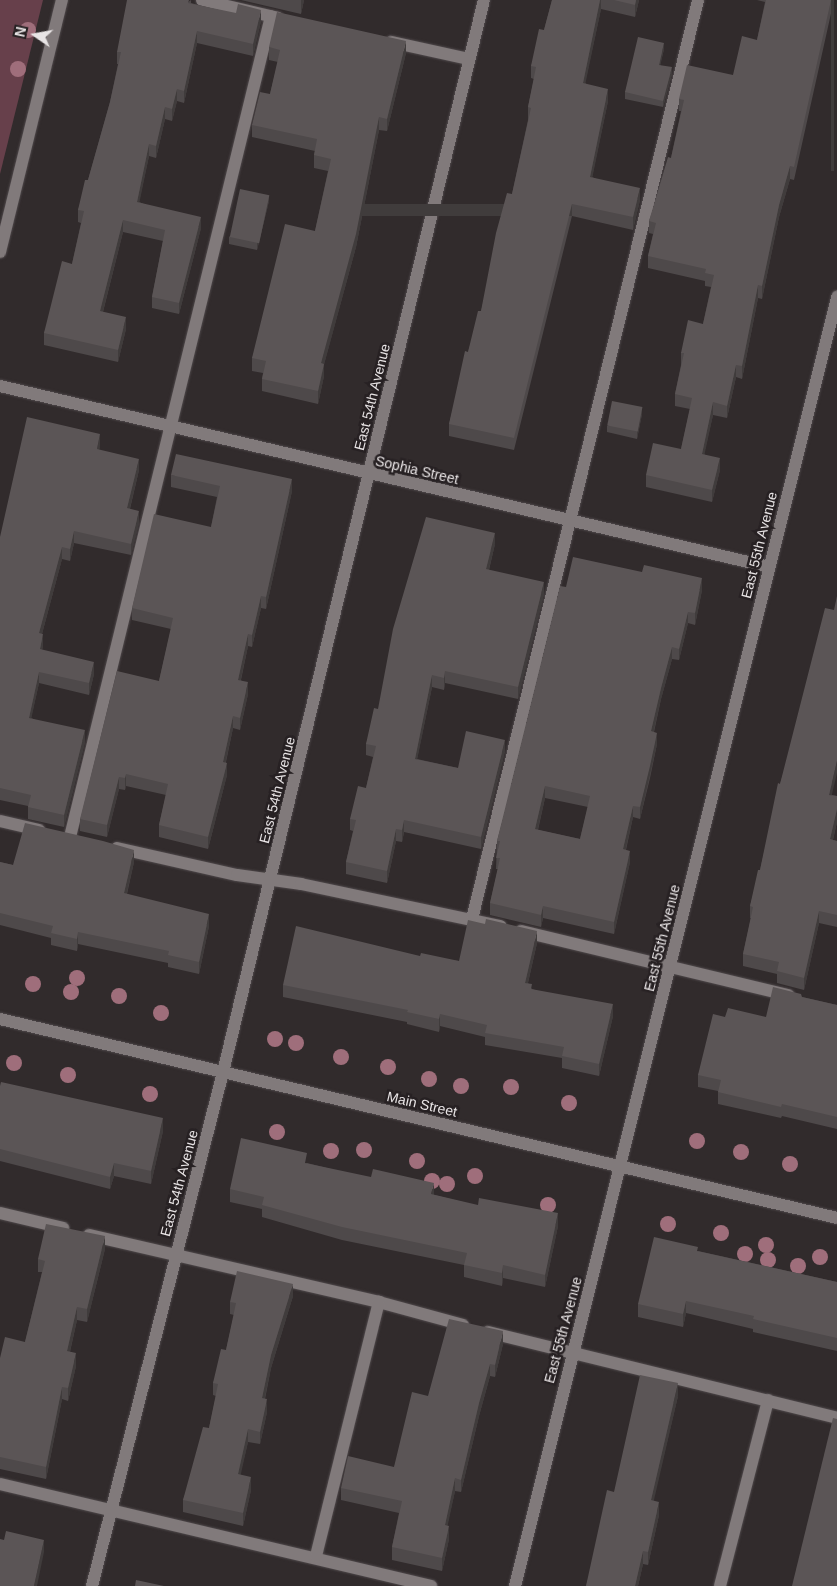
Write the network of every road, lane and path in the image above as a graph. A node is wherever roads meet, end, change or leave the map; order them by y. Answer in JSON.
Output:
{"nodes":[{"id":1,"x":62,"y":0,"type":"edge"},
{"id":2,"x":202,"y":0,"type":"edge"},
{"id":3,"x":484,"y":0,"type":"edge"},
{"id":4,"x":698,"y":0,"type":"edge"},
{"id":5,"x":271,"y":16,"type":"junction"},
{"id":6,"x":290,"y":20,"type":"edge"},
{"id":7,"x":373,"y":38,"type":"edge"},
{"id":8,"x":469,"y":59,"type":"junction"},
{"id":9,"x":0,"y":252,"type":"edge"},
{"id":10,"x":837,"y":297,"type":"edge"},
{"id":11,"x":0,"y":386,"type":"edge"},
{"id":12,"x":170,"y":427,"type":"junction"},
{"id":13,"x":369,"y":474,"type":"junction"},
{"id":14,"x":570,"y":522,"type":"junction"},
{"id":15,"x":769,"y":567,"type":"junction"},
{"id":16,"x":0,"y":820,"type":"edge"},
{"id":17,"x":107,"y":846,"type":"edge"},
{"id":18,"x":270,"y":880,"type":"junction"},
{"id":19,"x":472,"y":919,"type":"junction"},
{"id":20,"x":671,"y":968,"type":"junction"},
{"id":21,"x":798,"y":997,"type":"edge"},
{"id":22,"x":0,"y":1019,"type":"edge"},
{"id":23,"x":224,"y":1072,"type":"junction"},
{"id":24,"x":621,"y":1167,"type":"junction"},
{"id":25,"x":0,"y":1213,"type":"edge"},
{"id":26,"x":837,"y":1218,"type":"edge"},
{"id":27,"x":176,"y":1255,"type":"junction"},
{"id":28,"x":379,"y":1302,"type":"junction"},
{"id":29,"x":572,"y":1354,"type":"junction"},
{"id":30,"x":768,"y":1400,"type":"junction"},
{"id":31,"x":837,"y":1418,"type":"edge"},
{"id":32,"x":0,"y":1484,"type":"edge"},
{"id":33,"x":112,"y":1511,"type":"junction"},
{"id":34,"x":316,"y":1556,"type":"junction"},
{"id":35,"x":92,"y":1586,"type":"edge"},
{"id":36,"x":431,"y":1586,"type":"edge"},
{"id":37,"x":515,"y":1586,"type":"edge"},
{"id":38,"x":720,"y":1586,"type":"edge"}],
"edges":[{"from":1,"to":9,"type":"street"},
{"from":2,"to":5,"type":"street"},
{"from":3,"to":8,"type":"street","name":"East 54th Avenue"},
{"from":4,"to":14,"type":"street"},
{"from":5,"to":6,"type":"street"},
{"from":5,"to":12,"type":"street"},
{"from":7,"to":8,"type":"street"},
{"from":8,"to":13,"type":"street","name":"East 54th Avenue"},
{"from":10,"to":15,"type":"street","name":"East 55th Avenue"},
{"from":11,"to":12,"type":"street","name":"Sophia Street"},
{"from":12,"to":13,"type":"street","name":"Sophia Street"},
{"from":12,"to":16,"type":"street"},
{"from":13,"to":14,"type":"street","name":"Sophia Street"},
{"from":13,"to":18,"type":"street","name":"East 54th Avenue"},
{"from":14,"to":15,"type":"street","name":"Sophia Street"},
{"from":14,"to":19,"type":"street"},
{"from":15,"to":20,"type":"street","name":"East 55th Avenue"},
{"from":17,"to":18,"type":"street"},
{"from":18,"to":19,"type":"street"},
{"from":18,"to":23,"type":"street","name":"East 54th Avenue"},
{"from":19,"to":20,"type":"street"},
{"from":20,"to":21,"type":"street"},
{"from":20,"to":24,"type":"street","name":"East 55th Avenue"},
{"from":22,"to":23,"type":"street","name":"Main Street"},
{"from":23,"to":24,"type":"street","name":"Main Street"},
{"from":23,"to":27,"type":"street","name":"East 54th Avenue"},
{"from":24,"to":26,"type":"street","name":"Main Street"},
{"from":24,"to":29,"type":"street","name":"East 55th Avenue"},
{"from":25,"to":27,"type":"street"},
{"from":27,"to":28,"type":"street"},
{"from":27,"to":33,"type":"street","name":"East 54th Avenue"},
{"from":28,"to":29,"type":"street"},
{"from":28,"to":34,"type":"street"},
{"from":29,"to":30,"type":"street"},
{"from":29,"to":37,"type":"street","name":"East 55th Avenue"},
{"from":30,"to":31,"type":"street"},
{"from":30,"to":38,"type":"street"},
{"from":32,"to":33,"type":"street"},
{"from":33,"to":34,"type":"street"},
{"from":33,"to":35,"type":"street","name":"East 54th Avenue"},
{"from":34,"to":36,"type":"street"}]}
